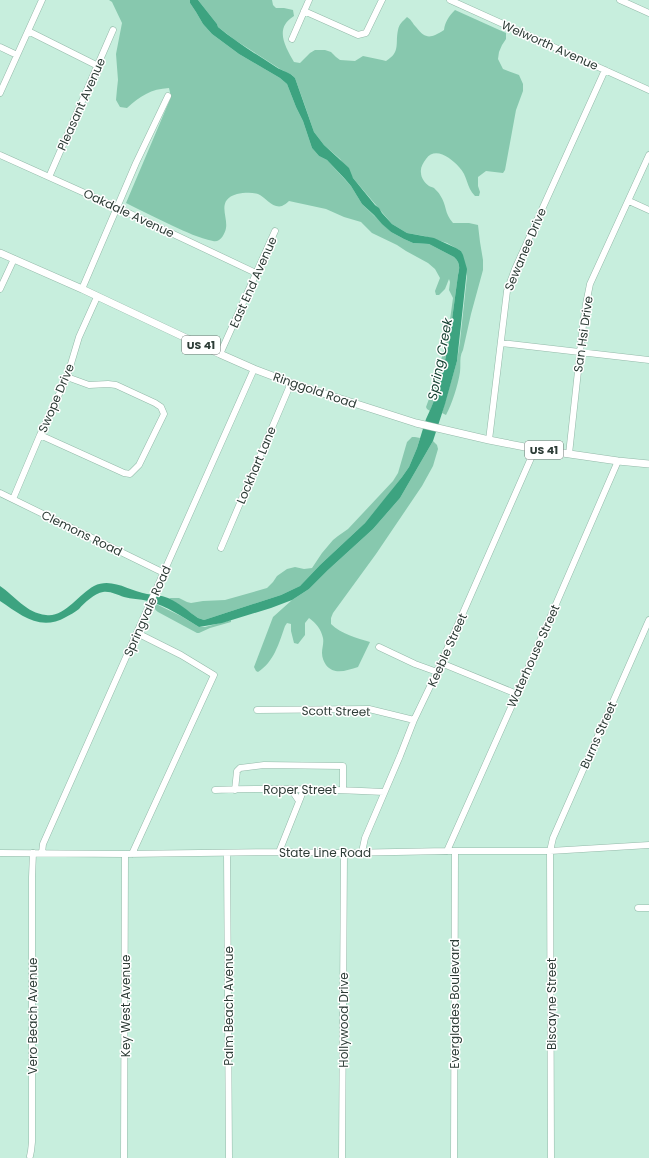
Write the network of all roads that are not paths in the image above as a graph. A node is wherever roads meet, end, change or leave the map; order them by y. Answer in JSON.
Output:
{"nodes":[{"id":1,"x":42,"y":0,"type":"edge"},
{"id":2,"x":309,"y":0,"type":"edge"},
{"id":3,"x":382,"y":0,"type":"edge"},
{"id":4,"x":450,"y":0,"type":"edge"},
{"id":5,"x":620,"y":0,"type":"edge"},
{"id":6,"x":304,"y":11,"type":"junction"},
{"id":7,"x":649,"y":13,"type":"edge"},
{"id":8,"x":113,"y":30,"type":"dead end"},
{"id":9,"x":28,"y":31,"type":"junction"},
{"id":10,"x":292,"y":39,"type":"dead end"},
{"id":11,"x":0,"y":47,"type":"edge"},
{"id":12,"x":17,"y":54,"type":"junction"},
{"id":13,"x":98,"y":66,"type":"junction"},
{"id":14,"x":605,"y":70,"type":"junction"},
{"id":15,"x":649,"y":90,"type":"edge"},
{"id":16,"x":0,"y":93,"type":"edge"},
{"id":17,"x":168,"y":96,"type":"dead end"},
{"id":18,"x":0,"y":155,"type":"edge"},
{"id":19,"x":649,"y":155,"type":"edge"},
{"id":20,"x":49,"y":177,"type":"junction"},
{"id":21,"x":629,"y":201,"type":"junction"},
{"id":22,"x":118,"y":208,"type":"junction"},
{"id":23,"x":649,"y":210,"type":"edge"},
{"id":24,"x":276,"y":231,"type":"dead end"},
{"id":25,"x":0,"y":252,"type":"edge"},
{"id":26,"x":14,"y":259,"type":"junction"},
{"id":27,"x":256,"y":273,"type":"junction"},
{"id":28,"x":0,"y":289,"type":"edge"},
{"id":29,"x":82,"y":289,"type":"junction"},
{"id":30,"x":97,"y":296,"type":"junction"},
{"id":31,"x":501,"y":343,"type":"junction"},
{"id":32,"x":580,"y":352,"type":"junction"},
{"id":33,"x":220,"y":354,"type":"junction"},
{"id":34,"x":649,"y":360,"type":"edge"},
{"id":35,"x":254,"y":369,"type":"junction"},
{"id":36,"x":67,"y":377,"type":"junction"},
{"id":37,"x":291,"y":383,"type":"junction"},
{"id":38,"x":40,"y":435,"type":"junction"},
{"id":39,"x":488,"y":440,"type":"junction"},
{"id":40,"x":535,"y":449,"type":"junction"},
{"id":41,"x":569,"y":454,"type":"junction"},
{"id":42,"x":618,"y":461,"type":"junction"},
{"id":43,"x":649,"y":464,"type":"edge"},
{"id":44,"x":0,"y":493,"type":"edge"},
{"id":45,"x":13,"y":499,"type":"junction"},
{"id":46,"x":221,"y":548,"type":"dead end"},
{"id":47,"x":164,"y":573,"type":"junction"},
{"id":48,"x":649,"y":620,"type":"edge"},
{"id":49,"x":137,"y":633,"type":"junction"},
{"id":50,"x":379,"y":647,"type":"dead end"},
{"id":51,"x":441,"y":663,"type":"junction"},
{"id":52,"x":437,"y":672,"type":"junction"},
{"id":53,"x":517,"y":694,"type":"junction"},
{"id":54,"x":257,"y":710,"type":"dead end"},
{"id":55,"x":414,"y":720,"type":"junction"},
{"id":56,"x":291,"y":789,"type":"junction"},
{"id":57,"x":304,"y":789,"type":"junction"},
{"id":58,"x":342,"y":789,"type":"junction"},
{"id":59,"x":215,"y":790,"type":"dead end"},
{"id":60,"x":235,"y":790,"type":"junction"},
{"id":61,"x":384,"y":792,"type":"junction"},
{"id":62,"x":299,"y":801,"type":"junction"},
{"id":63,"x":649,"y":846,"type":"edge"},
{"id":64,"x":447,"y":851,"type":"junction"},
{"id":65,"x":454,"y":851,"type":"junction"},
{"id":66,"x":550,"y":851,"type":"junction"},
{"id":67,"x":279,"y":852,"type":"junction"},
{"id":68,"x":362,"y":852,"type":"junction"},
{"id":69,"x":0,"y":853,"type":"edge"},
{"id":70,"x":33,"y":853,"type":"junction"},
{"id":71,"x":42,"y":853,"type":"junction"},
{"id":72,"x":227,"y":853,"type":"junction"},
{"id":73,"x":344,"y":853,"type":"junction"},
{"id":74,"x":125,"y":854,"type":"junction"},
{"id":75,"x":132,"y":854,"type":"junction"},
{"id":76,"x":638,"y":908,"type":"dead end"},
{"id":77,"x":649,"y":908,"type":"edge"},
{"id":78,"x":30,"y":1156,"type":"dead end"},
{"id":79,"x":124,"y":1158,"type":"edge"},
{"id":80,"x":229,"y":1158,"type":"edge"},
{"id":81,"x":342,"y":1158,"type":"edge"},
{"id":82,"x":454,"y":1158,"type":"edge"},
{"id":83,"x":551,"y":1158,"type":"edge"}],
"edges":[{"from":1,"to":9,"type":"street"},
{"from":2,"to":6,"type":"street"},
{"from":3,"to":6,"type":"street"},
{"from":4,"to":14,"type":"street","name":"Welworth Avenue"},
{"from":5,"to":7,"type":"street"},
{"from":6,"to":10,"type":"street"},
{"from":8,"to":13,"type":"street","name":"Pleasant Avenue"},
{"from":9,"to":12,"type":"street"},
{"from":9,"to":13,"type":"street"},
{"from":11,"to":12,"type":"street"},
{"from":12,"to":16,"type":"street"},
{"from":13,"to":20,"type":"street","name":"Pleasant Avenue"},
{"from":14,"to":15,"type":"street","name":"Welworth Avenue"},
{"from":14,"to":31,"type":"street","name":"Sewanee Drive"},
{"from":17,"to":22,"type":"street"},
{"from":18,"to":20,"type":"street","name":"Oakdale Avenue"},
{"from":19,"to":21,"type":"street","name":"San Hsi Drive"},
{"from":20,"to":22,"type":"street","name":"Oakdale Avenue"},
{"from":21,"to":23,"type":"street"},
{"from":21,"to":32,"type":"street","name":"San Hsi Drive"},
{"from":22,"to":27,"type":"street","name":"Oakdale Avenue"},
{"from":22,"to":29,"type":"street"},
{"from":24,"to":27,"type":"street","name":"East End Avenue"},
{"from":25,"to":26,"type":"main road","name":"Ringgold Road","number":"US 41"},
{"from":26,"to":28,"type":"street"},
{"from":26,"to":29,"type":"main road","name":"Ringgold Road","number":"US 41"},
{"from":27,"to":33,"type":"street","name":"East End Avenue"},
{"from":29,"to":30,"type":"main road","name":"Ringgold Road","number":"US 41"},
{"from":30,"to":33,"type":"main road","name":"Ringgold Road","number":"US 41"},
{"from":30,"to":36,"type":"street","name":"Swope Drive"},
{"from":31,"to":32,"type":"street"},
{"from":31,"to":39,"type":"street","name":"Sewanee Drive"},
{"from":32,"to":34,"type":"street"},
{"from":32,"to":41,"type":"street","name":"San Hsi Drive"},
{"from":33,"to":35,"type":"main road","name":"Ringgold Road","number":"US 41"},
{"from":35,"to":37,"type":"main road","name":"Ringgold Road","number":"US 41"},
{"from":35,"to":47,"type":"street","name":"Springvale Road"},
{"from":36,"to":38,"type":"street","name":"Swope Drive"},
{"from":36,"to":38,"type":"street"},
{"from":37,"to":39,"type":"main road","name":"Ringgold Road","number":"US 41"},
{"from":37,"to":46,"type":"street","name":"Lockhart Lane"},
{"from":38,"to":45,"type":"street","name":"Swope Drive"},
{"from":39,"to":40,"type":"main road","name":"Ringgold Road","number":"US 41"},
{"from":40,"to":41,"type":"main road","name":"Ringgold Road","number":"US 41"},
{"from":40,"to":51,"type":"street","name":"Keeble Street"},
{"from":41,"to":42,"type":"main road","name":"Ringgold Road","number":"US 41"},
{"from":42,"to":43,"type":"main road","name":"Ringgold Road","number":"US 41"},
{"from":42,"to":53,"type":"street","name":"Waterhouse Street"},
{"from":44,"to":45,"type":"street","name":"Clemons Road"},
{"from":45,"to":47,"type":"street","name":"Clemons Road"},
{"from":47,"to":49,"type":"street","name":"Springvale Road"},
{"from":48,"to":66,"type":"street","name":"Burns Street"},
{"from":49,"to":71,"type":"street","name":"Springvale Road"},
{"from":49,"to":75,"type":"street"},
{"from":50,"to":52,"type":"street"},
{"from":51,"to":52,"type":"street","name":"Keeble Street"},
{"from":51,"to":53,"type":"street"},
{"from":52,"to":55,"type":"street","name":"Keeble Street"},
{"from":53,"to":64,"type":"street","name":"Waterhouse Street"},
{"from":54,"to":55,"type":"street","name":"Scott Street"},
{"from":55,"to":61,"type":"street","name":"Keeble Street"},
{"from":56,"to":57,"type":"street","name":"Roper Street"},
{"from":56,"to":60,"type":"street","name":"Roper Street"},
{"from":56,"to":62,"type":"street"},
{"from":57,"to":58,"type":"street","name":"Roper Street"},
{"from":57,"to":62,"type":"street"},
{"from":58,"to":60,"type":"street"},
{"from":58,"to":61,"type":"street","name":"Roper Street"},
{"from":59,"to":60,"type":"street","name":"Roper Street"},
{"from":61,"to":68,"type":"street","name":"Keeble Street"},
{"from":62,"to":67,"type":"street"},
{"from":63,"to":66,"type":"street","name":"State Line Road"},
{"from":64,"to":65,"type":"street","name":"State Line Road"},
{"from":64,"to":68,"type":"street","name":"State Line Road"},
{"from":65,"to":66,"type":"street","name":"State Line Road"},
{"from":65,"to":82,"type":"street","name":"Everglades Boulevard"},
{"from":66,"to":83,"type":"street","name":"Biscayne Street"},
{"from":67,"to":72,"type":"street","name":"State Line Road"},
{"from":67,"to":73,"type":"street","name":"State Line Road"},
{"from":68,"to":73,"type":"street","name":"State Line Road"},
{"from":69,"to":70,"type":"street","name":"State Line Road"},
{"from":70,"to":71,"type":"street","name":"State Line Road"},
{"from":70,"to":78,"type":"street","name":"Vero Beach Avenue"},
{"from":71,"to":74,"type":"street","name":"State Line Road"},
{"from":72,"to":75,"type":"street","name":"State Line Road"},
{"from":72,"to":80,"type":"street","name":"Palm Beach Avenue"},
{"from":73,"to":81,"type":"street","name":"Hollywood Drive"},
{"from":74,"to":75,"type":"street","name":"State Line Road"},
{"from":74,"to":79,"type":"street","name":"Key West Avenue"},
{"from":76,"to":77,"type":"street"}]}
